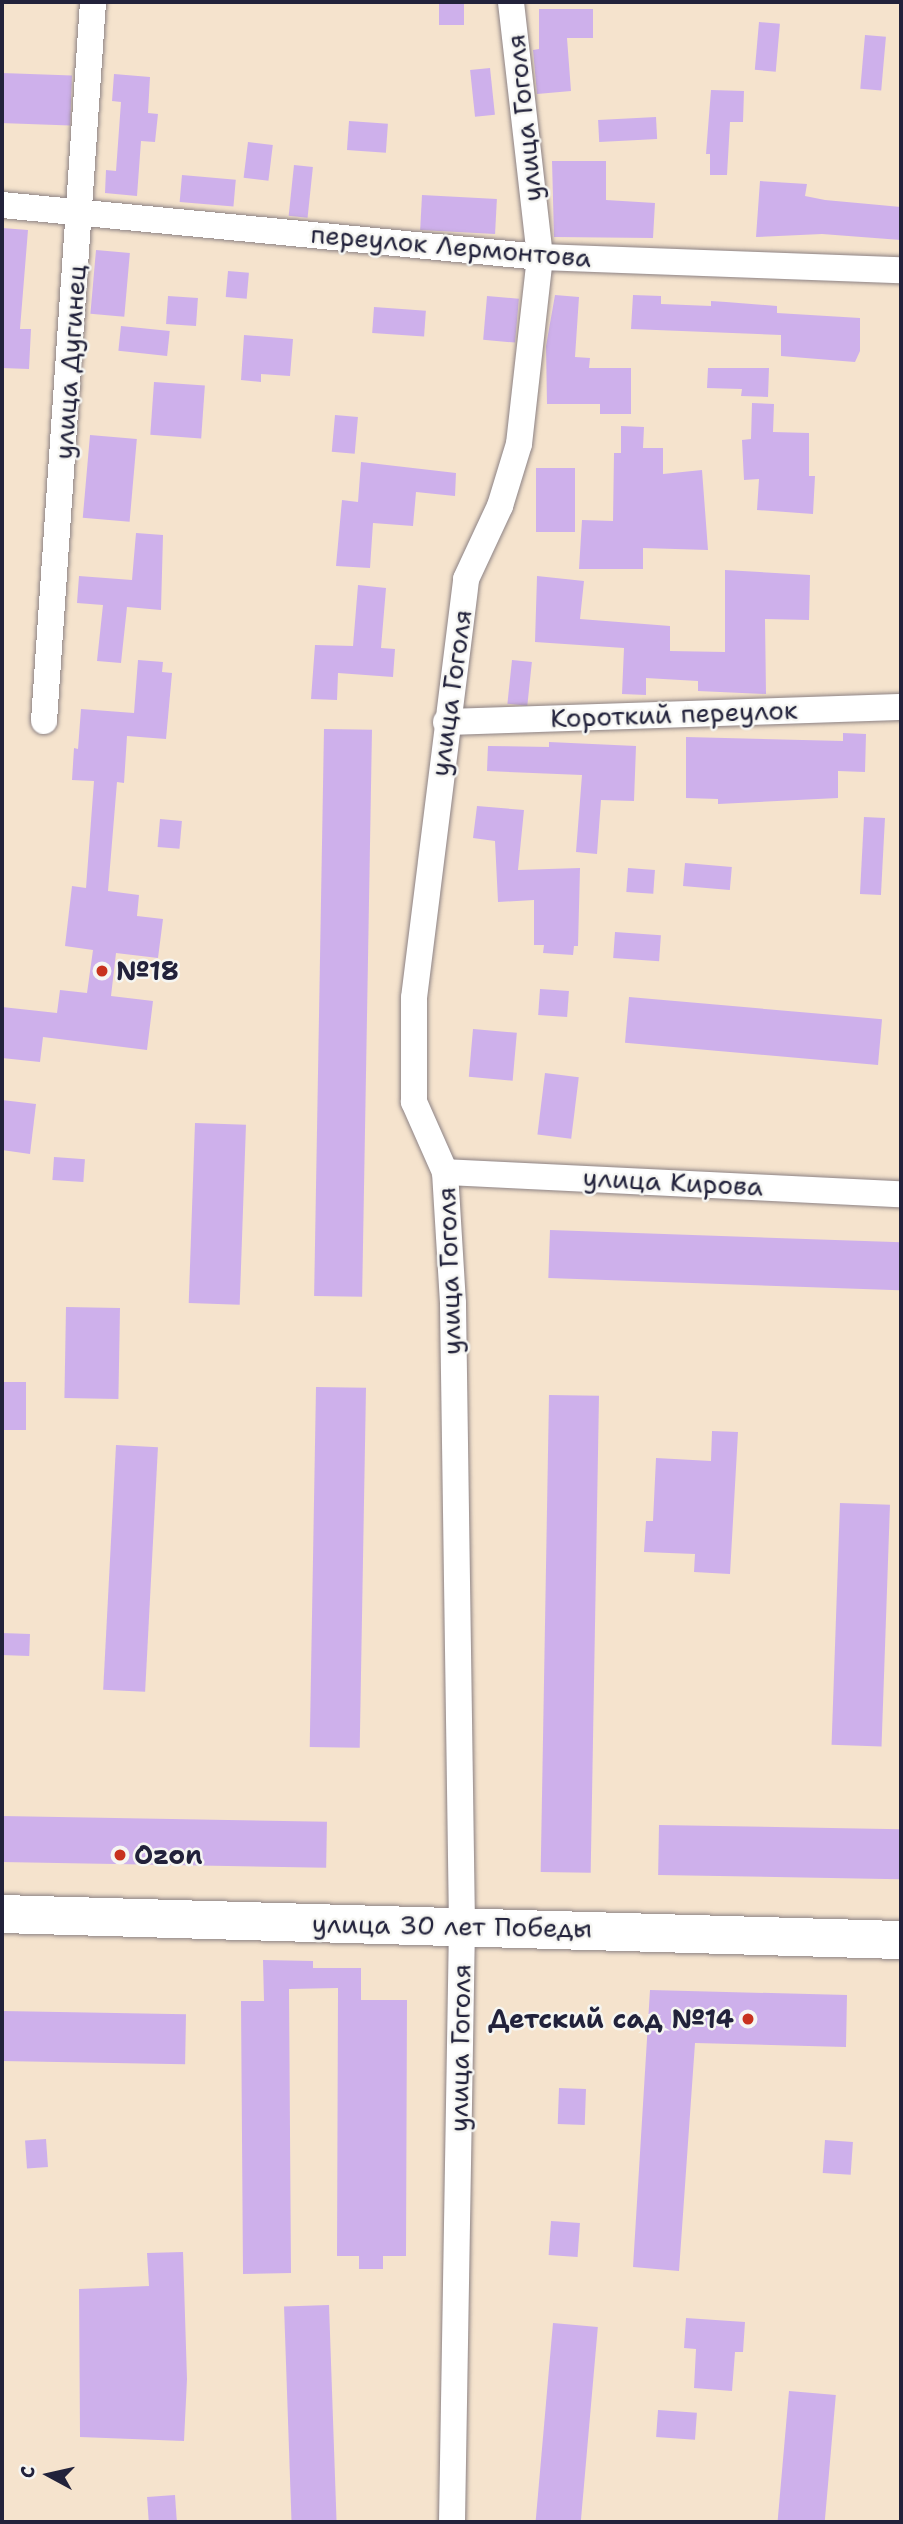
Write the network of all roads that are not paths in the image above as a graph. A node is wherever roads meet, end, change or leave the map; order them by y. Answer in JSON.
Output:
{"nodes":[{"id":1,"x":93,"y":2,"type":"edge"},
{"id":2,"x":511,"y":2,"type":"edge"},
{"id":3,"x":2,"y":205,"type":"edge"},
{"id":4,"x":81,"y":213,"type":"junction"},
{"id":5,"x":540,"y":257,"type":"junction"},
{"id":6,"x":901,"y":270,"type":"edge"},
{"id":7,"x":901,"y":707,"type":"edge"},
{"id":8,"x":44,"y":722,"type":"dead end"},
{"id":9,"x":446,"y":722,"type":"junction"},
{"id":10,"x":445,"y":1172,"type":"junction"},
{"id":11,"x":901,"y":1194,"type":"edge"},
{"id":12,"x":2,"y":1914,"type":"edge"},
{"id":13,"x":462,"y":1926,"type":"junction"},
{"id":14,"x":901,"y":1940,"type":"edge"},
{"id":15,"x":452,"y":2522,"type":"edge"}],
"edges":[{"from":1,"to":4,"type":"street","name":"улица Дугинец"},
{"from":2,"to":5,"type":"street","name":"улица Гоголя"},
{"from":3,"to":4,"type":"street","name":"переулок Лермонтова"},
{"from":4,"to":5,"type":"street","name":"переулок Лермонтова"},
{"from":4,"to":8,"type":"street","name":"улица Дугинец"},
{"from":5,"to":6,"type":"street","name":"переулок Лермонтова"},
{"from":5,"to":9,"type":"street","name":"улица Гоголя"},
{"from":7,"to":9,"type":"street","name":"Короткий переулок"},
{"from":9,"to":10,"type":"street","name":"улица Гоголя"},
{"from":10,"to":11,"type":"street","name":"улица Кирова"},
{"from":10,"to":13,"type":"street","name":"улица Гоголя"},
{"from":12,"to":13,"type":"street","name":"улица 30 лет Победы"},
{"from":13,"to":14,"type":"street","name":"улица 30 лет Победы"},
{"from":13,"to":15,"type":"street","name":"улица Гоголя"}]}
